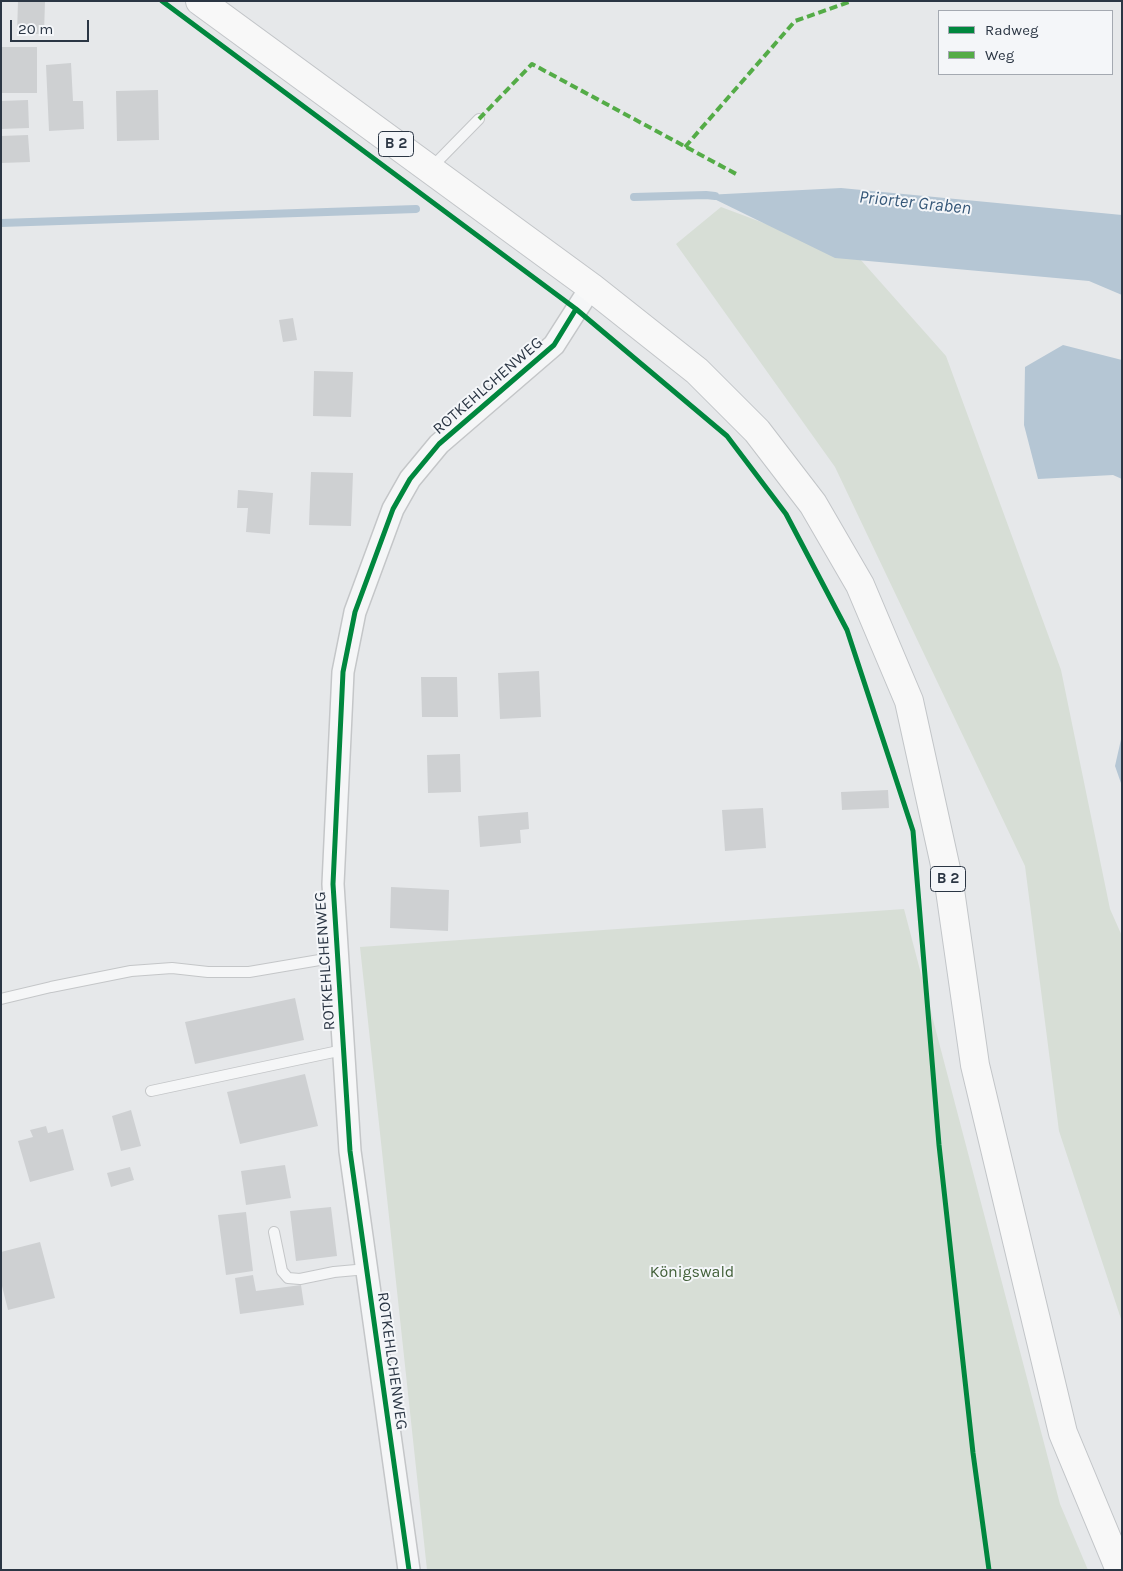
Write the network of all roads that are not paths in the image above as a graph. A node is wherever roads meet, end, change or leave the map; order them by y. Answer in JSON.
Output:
{"nodes":[{"id":1,"x":200,"y":1,"type":"edge"},
{"id":2,"x":479,"y":119,"type":"dead end"},
{"id":3,"x":430,"y":169,"type":"junction"},
{"id":4,"x":591,"y":288,"type":"junction"},
{"id":5,"x":338,"y":957,"type":"junction"},
{"id":6,"x":1,"y":999,"type":"edge"},
{"id":7,"x":343,"y":1050,"type":"junction"},
{"id":8,"x":151,"y":1091,"type":"dead end"},
{"id":9,"x":274,"y":1232,"type":"dead end"},
{"id":10,"x":367,"y":1269,"type":"junction"},
{"id":11,"x":409,"y":1570,"type":"edge"},
{"id":12,"x":1120,"y":1570,"type":"edge"}],
"edges":[{"from":1,"to":3,"type":"main road","number":"B 2"},
{"from":2,"to":3,"type":"lane"},
{"from":3,"to":4,"type":"main road","number":"B 2"},
{"from":4,"to":5,"type":"street","name":"ROTKEHLCHENWEG"},
{"from":4,"to":12,"type":"main road","number":"B 2"},
{"from":5,"to":6,"type":"lane"},
{"from":5,"to":7,"type":"street","name":"ROTKEHLCHENWEG"},
{"from":7,"to":8,"type":"lane"},
{"from":7,"to":10,"type":"street","name":"ROTKEHLCHENWEG"},
{"from":9,"to":10,"type":"lane"},
{"from":10,"to":11,"type":"street","name":"ROTKEHLCHENWEG"}]}
